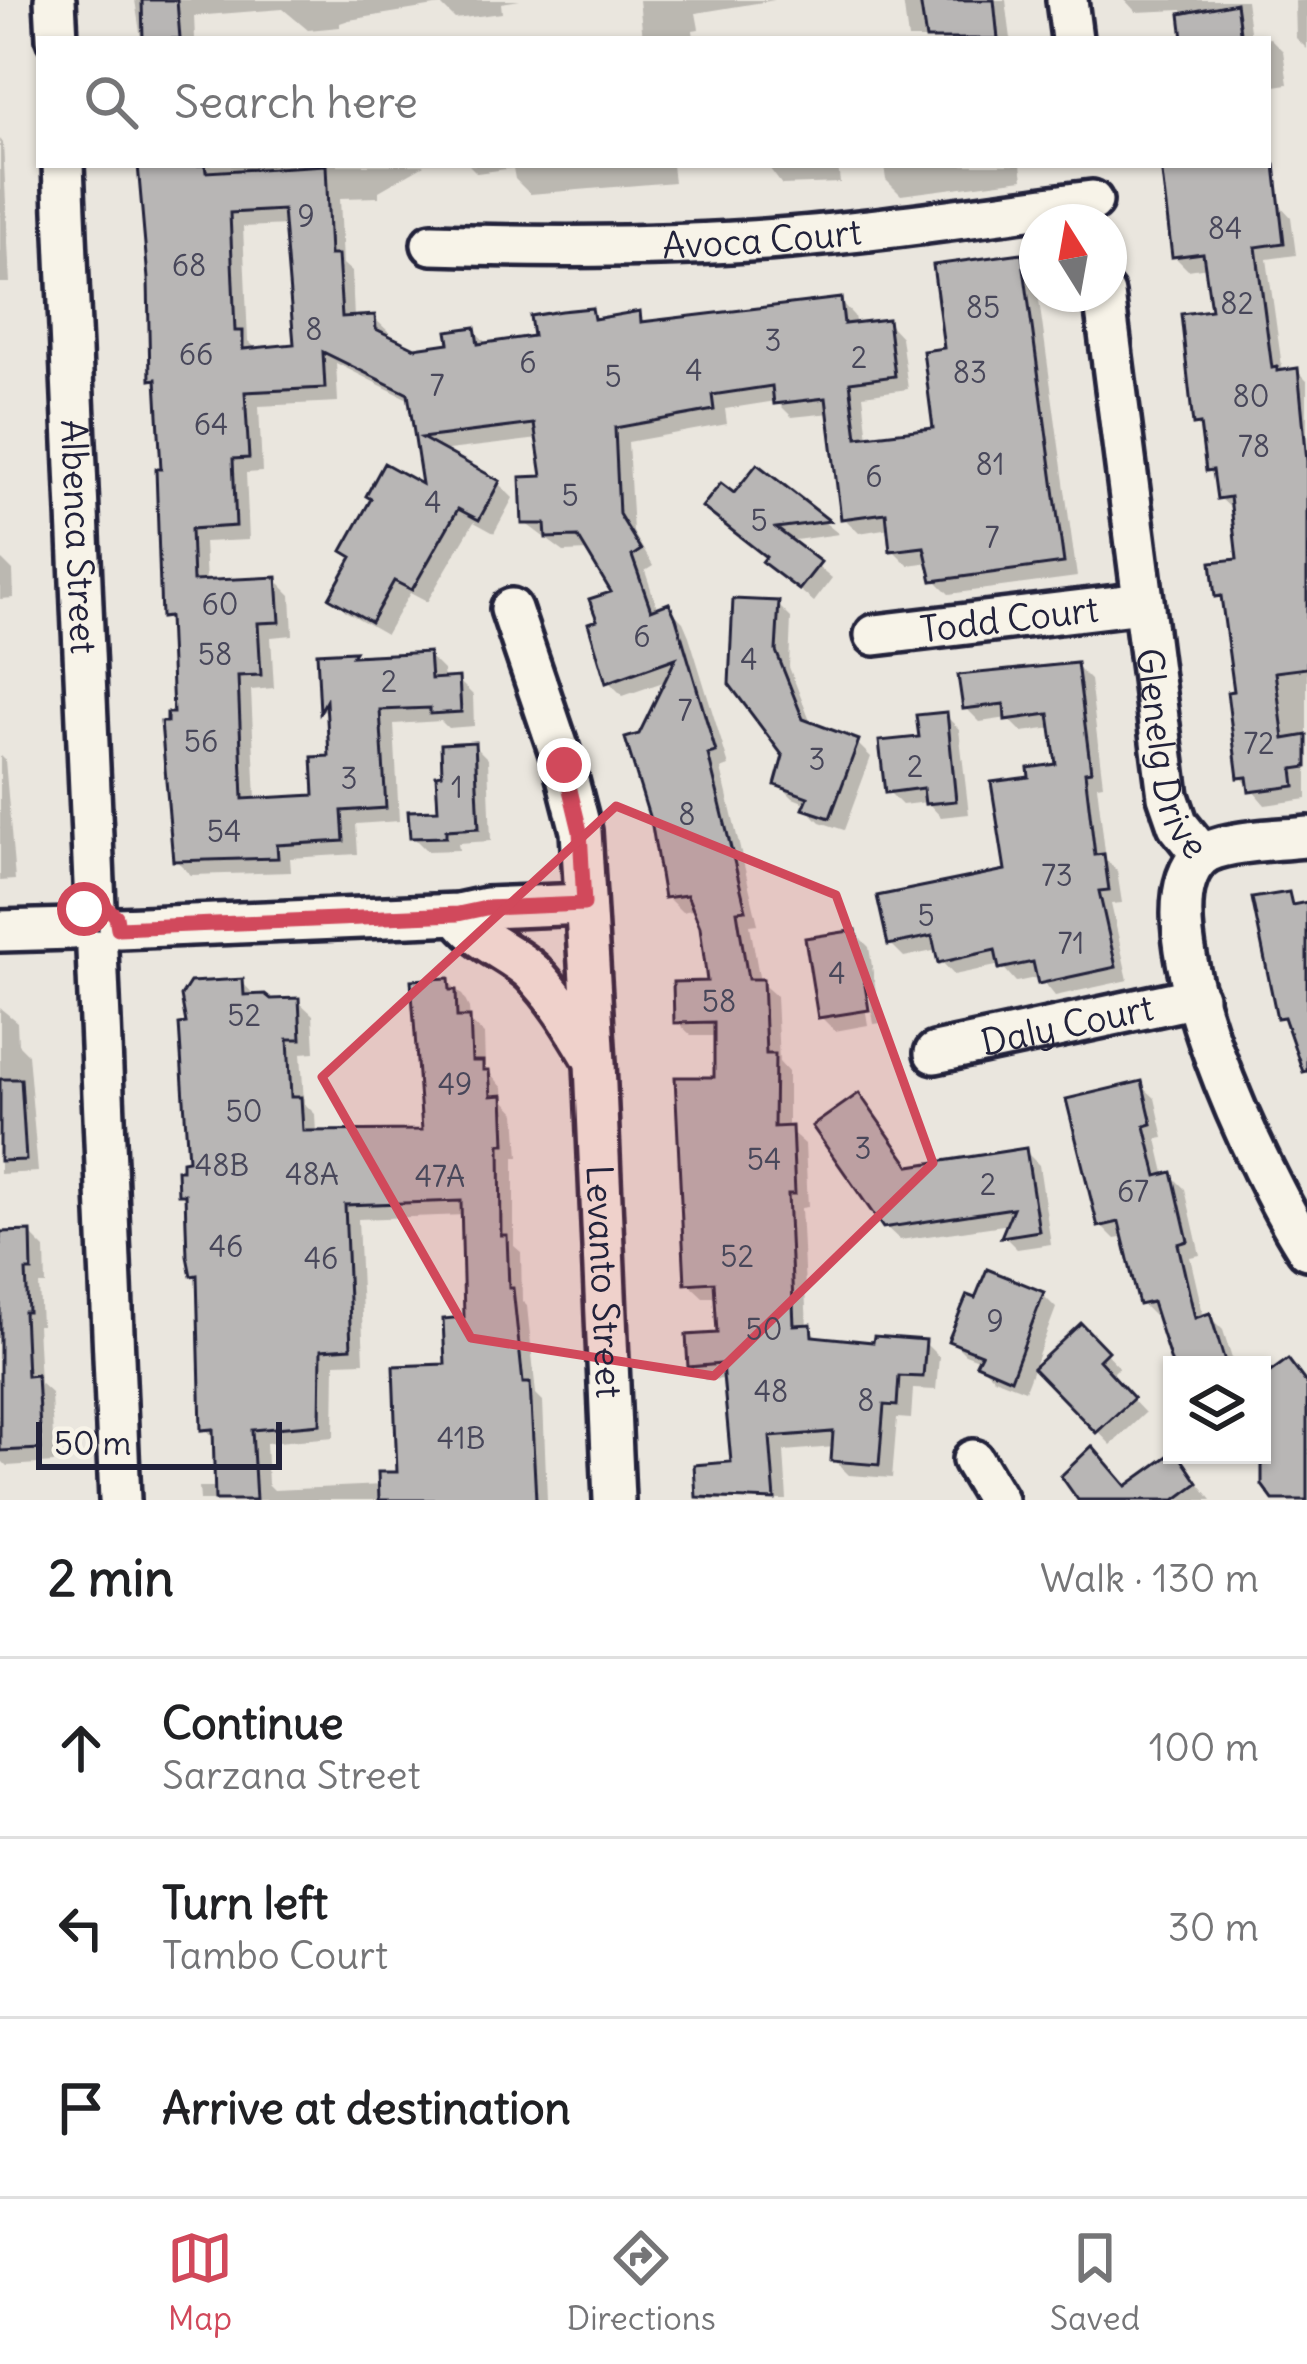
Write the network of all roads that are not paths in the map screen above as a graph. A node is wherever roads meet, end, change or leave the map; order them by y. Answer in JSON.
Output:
{"nodes":[{"id":1,"x":56,"y":0,"type":"edge"},
{"id":2,"x":1066,"y":0,"type":"edge"},
{"id":3,"x":57,"y":36,"type":"edge"},
{"id":4,"x":1072,"y":36,"type":"edge"},
{"id":5,"x":63,"y":168,"type":"edge"},
{"id":6,"x":1091,"y":196,"type":"edge"},
{"id":7,"x":432,"y":244,"type":"dead end"},
{"id":8,"x":1105,"y":312,"type":"edge"},
{"id":9,"x":1142,"y":603,"type":"junction"},
{"id":10,"x":512,"y":609,"type":"dead end"},
{"id":11,"x":875,"y":635,"type":"dead end"},
{"id":12,"x":1307,"y":837,"type":"edge"},
{"id":13,"x":1202,"y":855,"type":"junction"},
{"id":14,"x":584,"y":904,"type":"junction"},
{"id":15,"x":458,"y":914,"type":"junction"},
{"id":16,"x":96,"y":928,"type":"junction"},
{"id":17,"x":0,"y":932,"type":"edge"},
{"id":18,"x":587,"y":952,"type":"junction"},
{"id":19,"x":530,"y":971,"type":"junction"},
{"id":20,"x":1197,"y":997,"type":"junction"},
{"id":21,"x":935,"y":1053,"type":"dead end"},
{"id":22,"x":595,"y":1063,"type":"junction"},
{"id":23,"x":1307,"y":1249,"type":"edge"},
{"id":24,"x":974,"y":1460,"type":"dead end"},
{"id":25,"x":120,"y":1500,"type":"edge"},
{"id":26,"x":614,"y":1500,"type":"edge"},
{"id":27,"x":997,"y":1500,"type":"edge"}],
"edges":[{"from":1,"to":3,"type":"street"},
{"from":2,"to":4,"type":"street"},
{"from":5,"to":16,"type":"street","name":"Albenca Street"},
{"from":6,"to":7,"type":"street","name":"Avoca Court"},
{"from":8,"to":9,"type":"street","name":"Glenelg Drive"},
{"from":9,"to":11,"type":"street","name":"Todd Court"},
{"from":9,"to":13,"type":"street","name":"Glenelg Drive"},
{"from":10,"to":14,"type":"street","name":"Levanto Street"},
{"from":12,"to":13,"type":"street"},
{"from":13,"to":20,"type":"street","name":"Glenelg Drive"},
{"from":14,"to":15,"type":"street"},
{"from":14,"to":18,"type":"street","name":"Levanto Street"},
{"from":15,"to":16,"type":"street"},
{"from":15,"to":19,"type":"street","name":"Levanto Street"},
{"from":16,"to":17,"type":"street"},
{"from":16,"to":25,"type":"street","name":"Albenca Street"},
{"from":18,"to":19,"type":"street"},
{"from":18,"to":22,"type":"street","name":"Levanto Street"},
{"from":19,"to":22,"type":"street","name":"Levanto Street"},
{"from":20,"to":21,"type":"street","name":"Daly Court"},
{"from":20,"to":23,"type":"street","name":"Glenelg Drive"},
{"from":22,"to":26,"type":"street","name":"Levanto Street"},
{"from":24,"to":27,"type":"street"}]}
